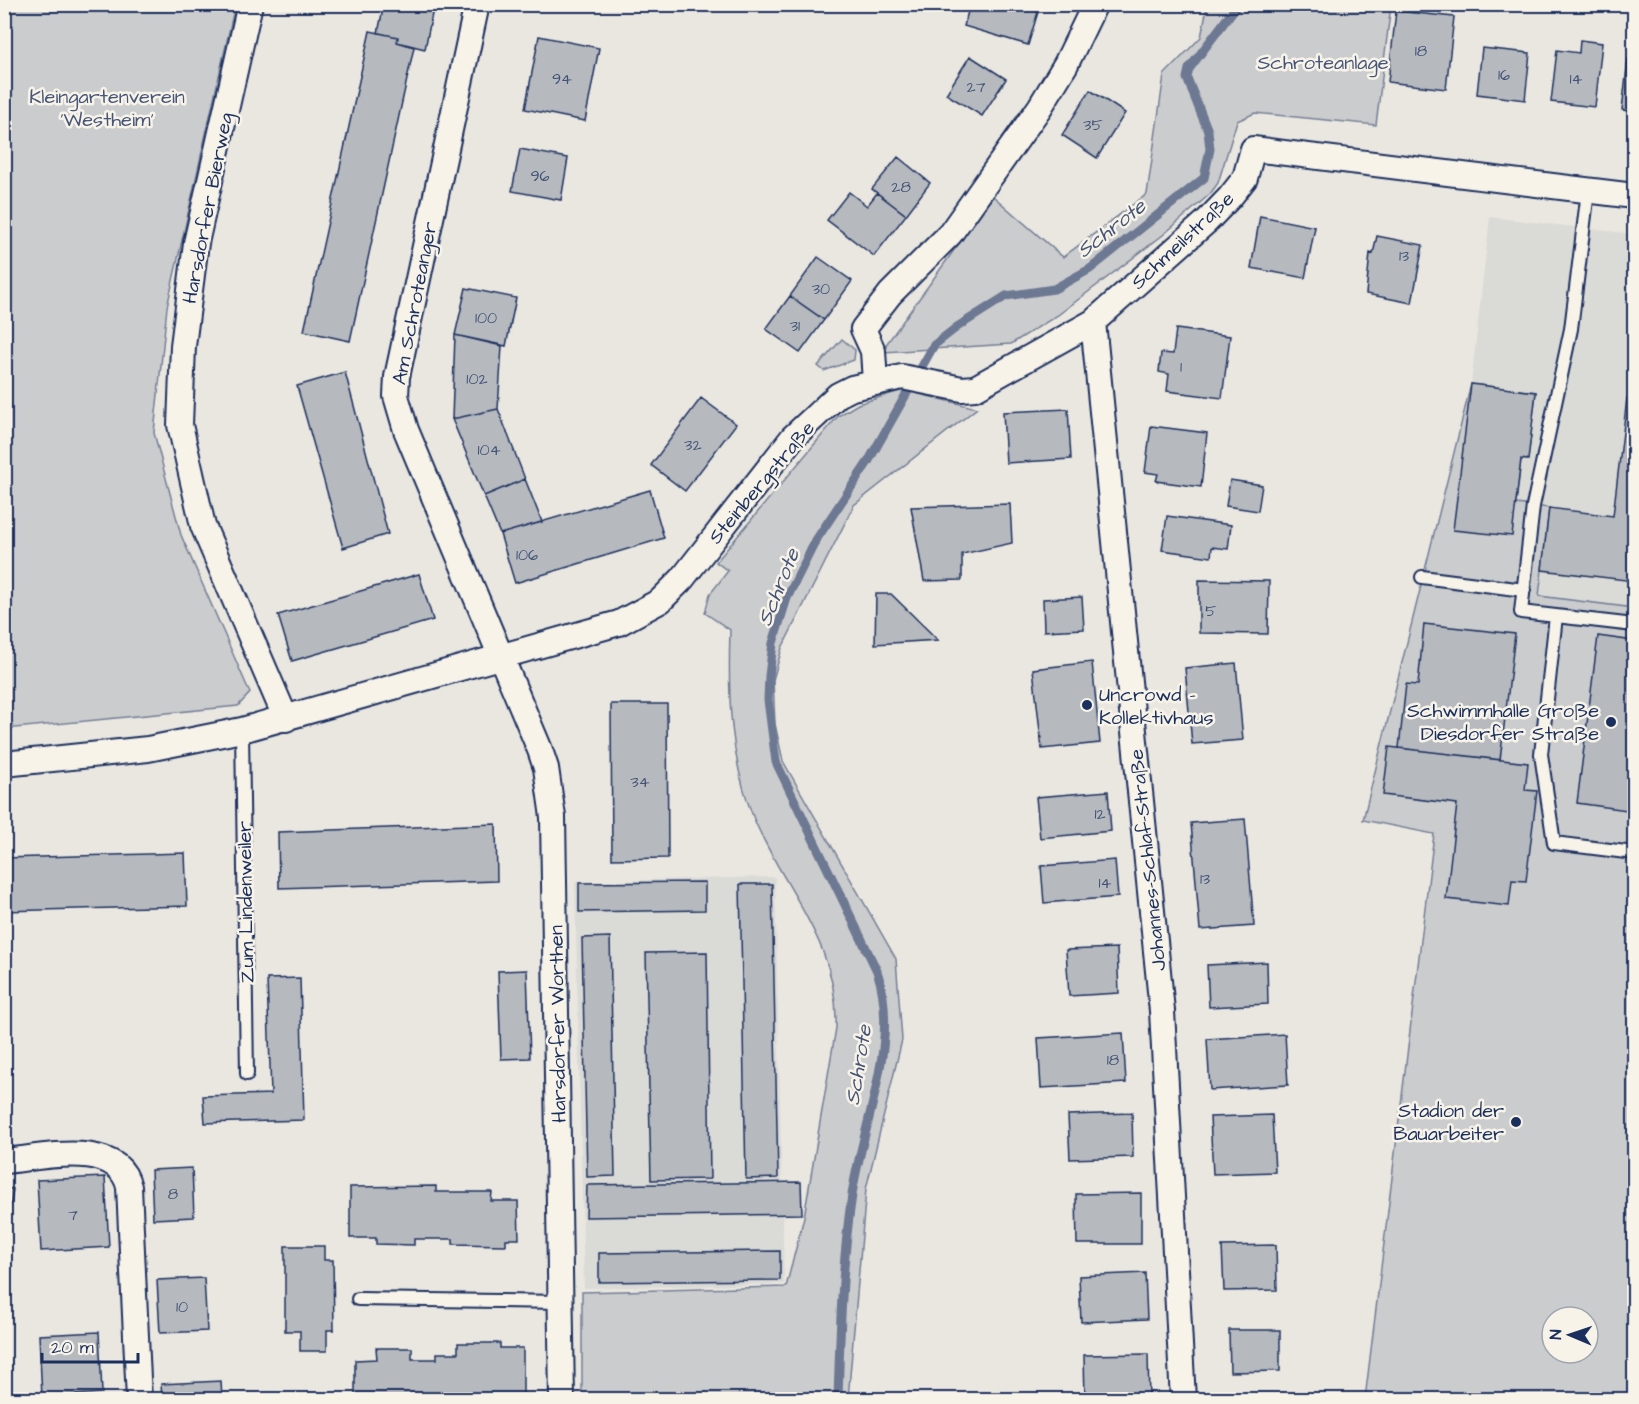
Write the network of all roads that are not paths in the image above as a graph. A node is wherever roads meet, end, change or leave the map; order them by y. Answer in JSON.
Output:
{"nodes":[{"id":1,"x":250,"y":4,"type":"edge"},
{"id":2,"x":477,"y":4,"type":"edge"},
{"id":3,"x":1095,"y":4,"type":"edge"},
{"id":4,"x":1588,"y":191,"type":"junction"},
{"id":5,"x":1635,"y":196,"type":"edge"},
{"id":6,"x":1093,"y":322,"type":"junction"},
{"id":7,"x":875,"y":382,"type":"junction"},
{"id":8,"x":1422,"y":577,"type":"dead end"},
{"id":9,"x":1524,"y":590,"type":"junction"},
{"id":10,"x":1556,"y":616,"type":"junction"},
{"id":11,"x":1635,"y":625,"type":"edge"},
{"id":12,"x":501,"y":658,"type":"junction"},
{"id":13,"x":286,"y":719,"type":"junction"},
{"id":14,"x":242,"y":730,"type":"junction"},
{"id":15,"x":4,"y":764,"type":"edge"},
{"id":16,"x":1635,"y":853,"type":"edge"},
{"id":17,"x":247,"y":1074,"type":"dead end"},
{"id":18,"x":4,"y":1161,"type":"edge"},
{"id":19,"x":358,"y":1299,"type":"dead end"},
{"id":20,"x":561,"y":1302,"type":"junction"},
{"id":21,"x":139,"y":1400,"type":"edge"},
{"id":22,"x":562,"y":1400,"type":"edge"},
{"id":23,"x":1183,"y":1400,"type":"edge"}],
"edges":[{"from":1,"to":13,"type":"street","name":"Harsdorfer Bierweg"},
{"from":2,"to":12,"type":"street","name":"Am Schroteanger"},
{"from":3,"to":7,"type":"street"},
{"from":4,"to":5,"type":"street","name":"Schmeilstraße"},
{"from":4,"to":6,"type":"street","name":"Schmeilstraße"},
{"from":4,"to":9,"type":"lane"},
{"from":6,"to":7,"type":"street","name":"Schmeilstraße"},
{"from":6,"to":23,"type":"street","name":"Johannes-Schlaf-Straße"},
{"from":7,"to":12,"type":"street","name":"Steinbergstraße"},
{"from":8,"to":9,"type":"lane"},
{"from":9,"to":10,"type":"lane"},
{"from":10,"to":11,"type":"lane"},
{"from":10,"to":16,"type":"lane"},
{"from":12,"to":13,"type":"street"},
{"from":12,"to":20,"type":"street","name":"Harsdorfer Worthen"},
{"from":13,"to":14,"type":"street"},
{"from":14,"to":15,"type":"street"},
{"from":14,"to":17,"type":"lane","name":"Zum Lindenweiler"},
{"from":18,"to":21,"type":"street"},
{"from":19,"to":20,"type":"lane"},
{"from":20,"to":22,"type":"street","name":"Harsdorfer Worthen"}]}
